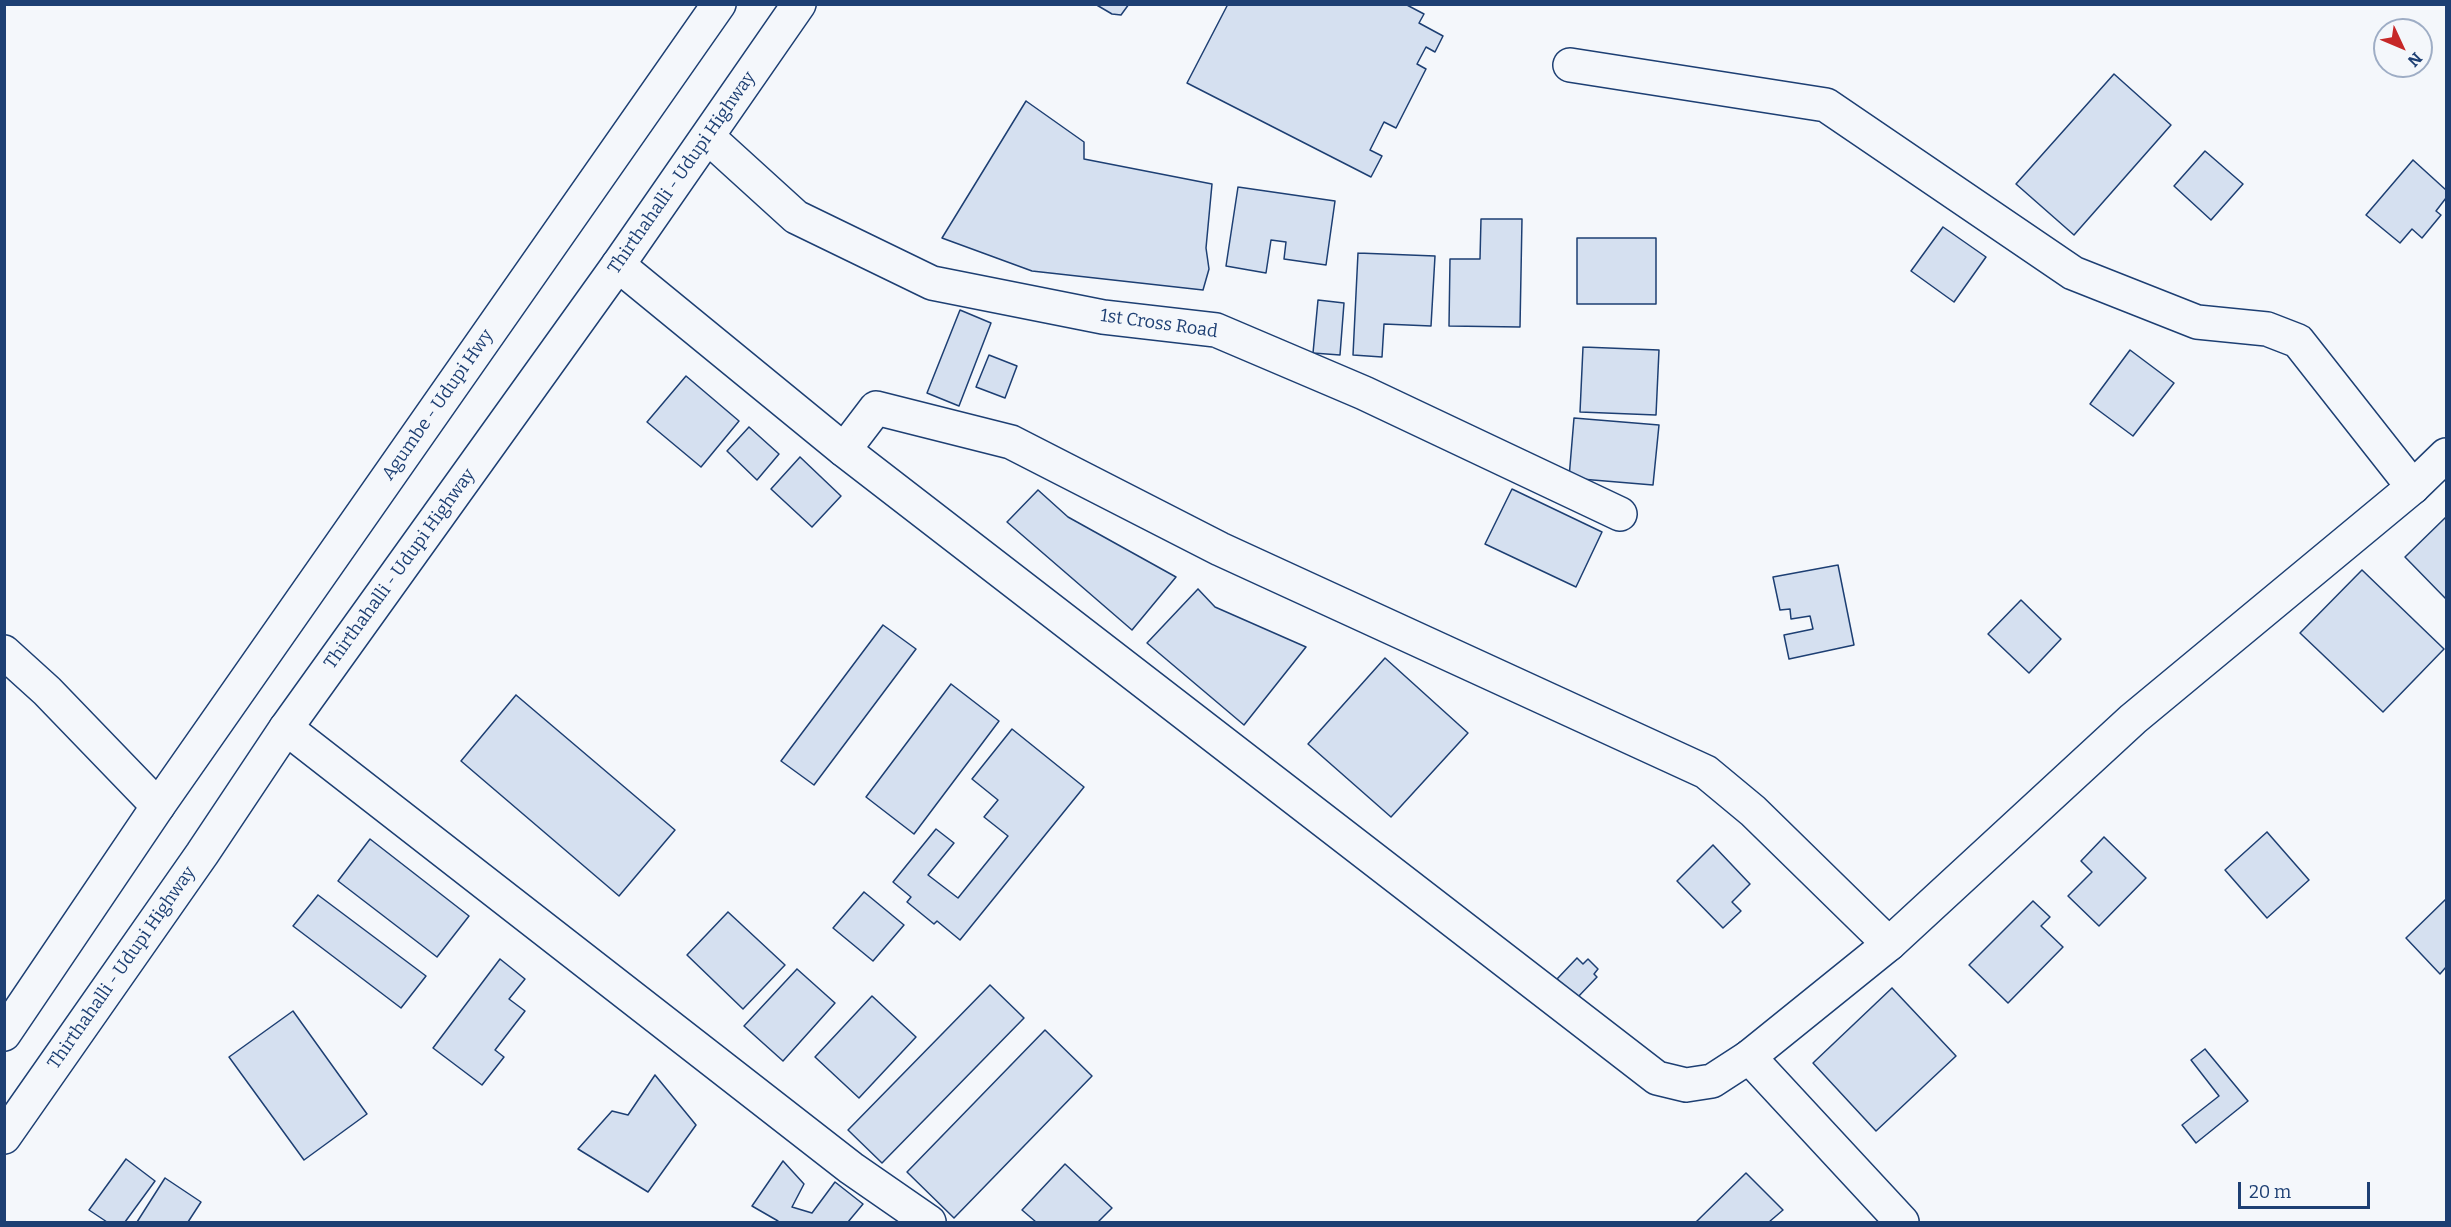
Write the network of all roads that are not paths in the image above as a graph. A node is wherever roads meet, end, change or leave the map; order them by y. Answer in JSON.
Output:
{"nodes":[{"id":1,"x":719,"y":4,"type":"edge"},
{"id":2,"x":799,"y":4,"type":"edge"},
{"id":3,"x":1570,"y":65,"type":"dead end"},
{"id":4,"x":708,"y":137,"type":"junction"},
{"id":5,"x":618,"y":265,"type":"junction"},
{"id":6,"x":844,"y":450,"type":"junction"},
{"id":7,"x":2446,"y":454,"type":"edge"},
{"id":8,"x":2413,"y":487,"type":"junction"},
{"id":9,"x":1620,"y":514,"type":"dead end"},
{"id":10,"x":4,"y":652,"type":"edge"},
{"id":11,"x":286,"y":729,"type":"junction"},
{"id":12,"x":158,"y":806,"type":"junction"},
{"id":13,"x":1889,"y":944,"type":"junction"},
{"id":14,"x":4,"y":1034,"type":"edge"},
{"id":15,"x":1749,"y":1057,"type":"junction"},
{"id":16,"x":4,"y":1137,"type":"edge"},
{"id":17,"x":929,"y":1222,"type":"edge"},
{"id":18,"x":1902,"y":1222,"type":"edge"}],
"edges":[{"from":1,"to":12,"type":"main road","name":"Agumbe - Udupi Hwy"},
{"from":2,"to":4,"type":"main road","name":"Thirthahalli - Udupi Highway"},
{"from":3,"to":8,"type":"main road"},
{"from":4,"to":5,"type":"main road","name":"Thirthahalli - Udupi Highway"},
{"from":4,"to":9,"type":"main road","name":"1st Cross Road"},
{"from":5,"to":6,"type":"main road"},
{"from":5,"to":11,"type":"main road","name":"Thirthahalli - Udupi Highway"},
{"from":6,"to":13,"type":"main road"},
{"from":6,"to":15,"type":"main road"},
{"from":7,"to":8,"type":"main road"},
{"from":8,"to":13,"type":"main road"},
{"from":10,"to":12,"type":"main road"},
{"from":11,"to":16,"type":"main road","name":"Thirthahalli - Udupi Highway"},
{"from":11,"to":17,"type":"main road"},
{"from":12,"to":14,"type":"main road","name":"Agumbe - Udupi Hwy"},
{"from":13,"to":15,"type":"main road"},
{"from":15,"to":18,"type":"main road"}]}
